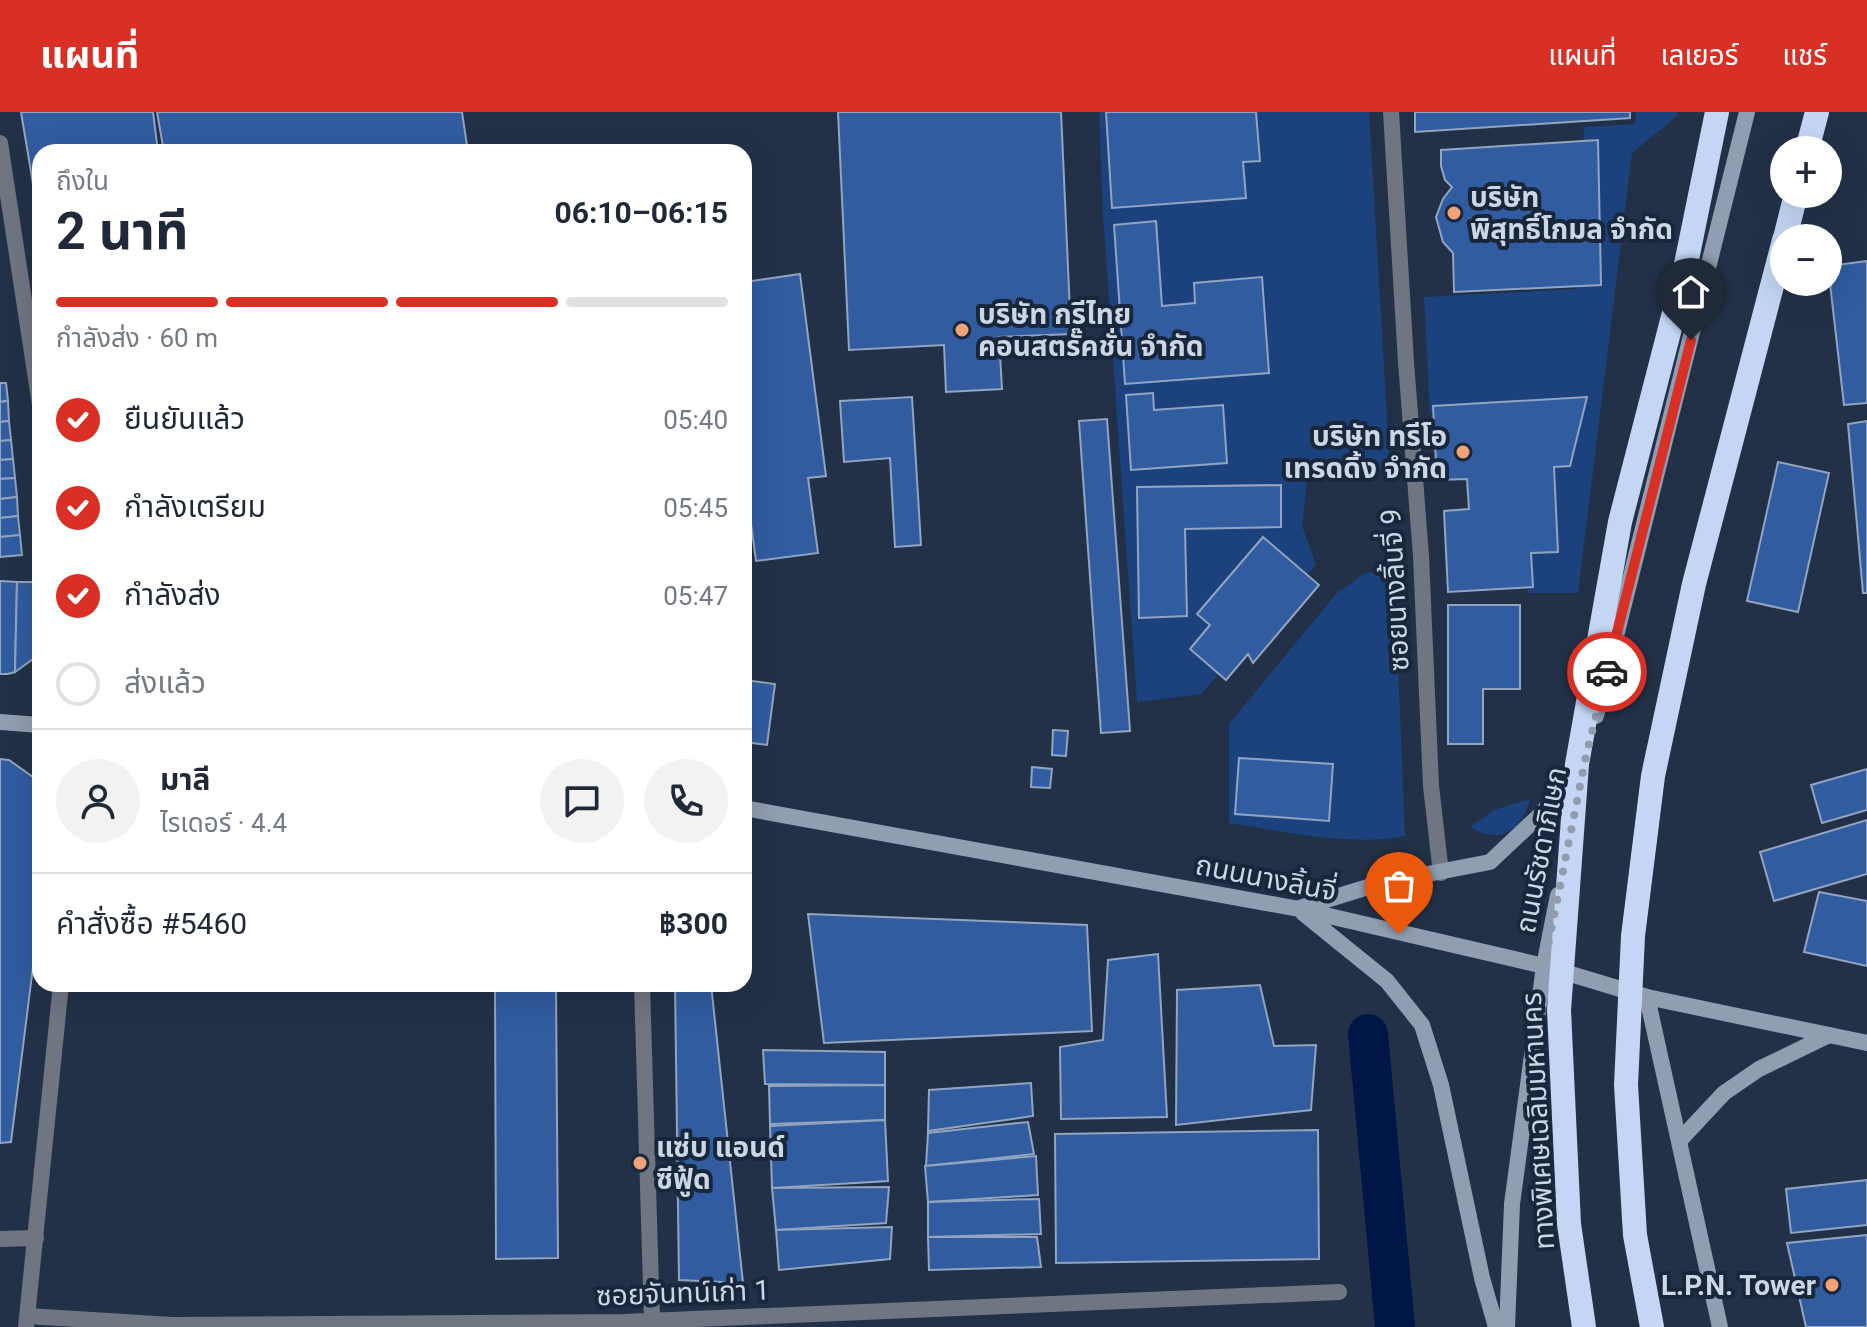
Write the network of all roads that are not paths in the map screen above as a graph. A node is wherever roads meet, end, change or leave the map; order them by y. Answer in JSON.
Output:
{"nodes":[{"id":1,"x":1391,"y":112,"type":"edge"},
{"id":2,"x":1717,"y":112,"type":"edge"},
{"id":3,"x":1747,"y":112,"type":"edge"},
{"id":4,"x":1817,"y":112,"type":"edge"},
{"id":5,"x":1811,"y":136,"type":"edge"},
{"id":6,"x":0,"y":143,"type":"edge"},
{"id":7,"x":1770,"y":293,"type":"edge"},
{"id":8,"x":32,"y":353,"type":"edge"},
{"id":9,"x":0,"y":722,"type":"edge"},
{"id":10,"x":32,"y":724,"type":"edge"},
{"id":11,"x":1586,"y":756,"type":"junction"},
{"id":12,"x":752,"y":809,"type":"edge"},
{"id":13,"x":1441,"y":873,"type":"junction"},
{"id":14,"x":1299,"y":909,"type":"junction"},
{"id":15,"x":1544,"y":966,"type":"junction"},
{"id":16,"x":60,"y":992,"type":"edge"},
{"id":17,"x":642,"y":992,"type":"edge"},
{"id":18,"x":1647,"y":997,"type":"junction"},
{"id":19,"x":1829,"y":1035,"type":"junction"},
{"id":20,"x":1867,"y":1043,"type":"edge"},
{"id":21,"x":1681,"y":1139,"type":"junction"},
{"id":22,"x":36,"y":1238,"type":"junction"},
{"id":23,"x":0,"y":1239,"type":"edge"},
{"id":24,"x":1339,"y":1292,"type":"dead end"},
{"id":25,"x":27,"y":1321,"type":"edge"},
{"id":26,"x":652,"y":1321,"type":"junction"},
{"id":27,"x":682,"y":1323,"type":"edge"},
{"id":28,"x":624,"y":1324,"type":"edge"},
{"id":29,"x":172,"y":1326,"type":"edge"},
{"id":30,"x":1496,"y":1327,"type":"edge"},
{"id":31,"x":1507,"y":1327,"type":"edge"},
{"id":32,"x":1584,"y":1327,"type":"edge"},
{"id":33,"x":1652,"y":1327,"type":"edge"},
{"id":34,"x":1720,"y":1327,"type":"edge"}],
"edges":[{"from":1,"to":13,"type":"street","name":"ซอยนางลิ้นจี่ 9"},
{"from":2,"to":32,"type":"highway","name":"ทางพิเศษเฉลิมมหานคร","bridge":true},
{"from":3,"to":11,"type":"main road","name":"ถนนรัชดาภิเษก"},
{"from":4,"to":5,"type":"highway"},
{"from":6,"to":8,"type":"street"},
{"from":7,"to":33,"type":"highway","bridge":true},
{"from":9,"to":10,"type":"main road"},
{"from":11,"to":13,"type":"main road"},
{"from":11,"to":15,"type":"main road","name":"ถนนรัชดาภิเษก"},
{"from":12,"to":14,"type":"main road","name":"ถนนนางลิ้นจี่"},
{"from":13,"to":14,"type":"main road"},
{"from":14,"to":15,"type":"main road","name":"ถนนนางลิ้นจี่"},
{"from":14,"to":30,"type":"main road"},
{"from":15,"to":18,"type":"main road","name":"ถนนนางลิ้นจี่"},
{"from":15,"to":31,"type":"main road","name":"ถนนรัชดาภิเษก"},
{"from":16,"to":22,"type":"street"},
{"from":17,"to":26,"type":"street"},
{"from":18,"to":19,"type":"main road","name":"ถนนนางลิ้นจี่"},
{"from":18,"to":21,"type":"main road"},
{"from":19,"to":20,"type":"main road","name":"ถนนนางลิ้นจี่"},
{"from":19,"to":21,"type":"main road"},
{"from":21,"to":34,"type":"main road"},
{"from":22,"to":23,"type":"street"},
{"from":22,"to":25,"type":"street"},
{"from":24,"to":27,"type":"street","name":"ซอยจันทน์เก่า 1"},
{"from":25,"to":29,"type":"street","name":"ซอยจันทน์เก่า 1"},
{"from":26,"to":27,"type":"street","name":"ซอยจันทน์เก่า 1"},
{"from":26,"to":28,"type":"street","name":"ซอยจันทน์เก่า 1"},
{"from":28,"to":29,"type":"street","name":"ซอยจันทน์เก่า 1"}]}
